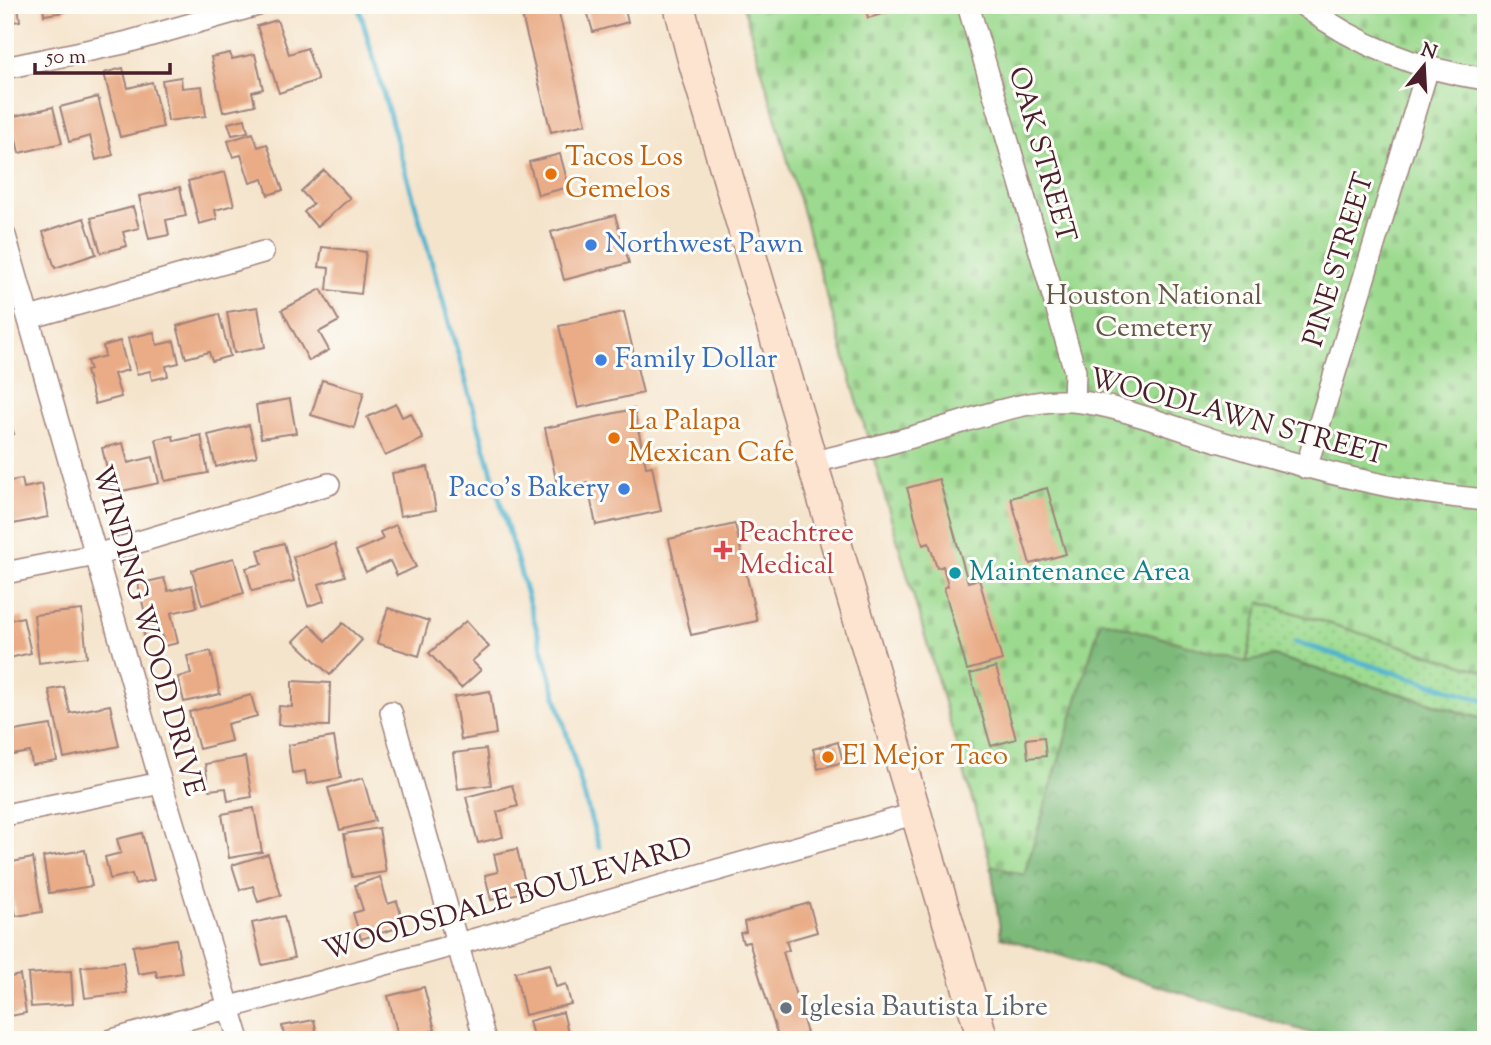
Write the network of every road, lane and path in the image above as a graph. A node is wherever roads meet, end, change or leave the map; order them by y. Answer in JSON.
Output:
{"nodes":[{"id":1,"x":258,"y":5,"type":"edge"},
{"id":2,"x":679,"y":5,"type":"edge"},
{"id":3,"x":968,"y":5,"type":"edge"},
{"id":4,"x":1303,"y":5,"type":"edge"},
{"id":5,"x":190,"y":15,"type":"edge"},
{"id":6,"x":5,"y":68,"type":"edge"},
{"id":7,"x":1428,"y":68,"type":"junction"},
{"id":8,"x":1486,"y":79,"type":"edge"},
{"id":9,"x":5,"y":236,"type":"edge"},
{"id":10,"x":263,"y":252,"type":"dead end"},
{"id":11,"x":29,"y":318,"type":"junction"},
{"id":12,"x":1074,"y":401,"type":"junction"},
{"id":13,"x":814,"y":463,"type":"junction"},
{"id":14,"x":1306,"y":468,"type":"junction"},
{"id":15,"x":329,"y":484,"type":"dead end"},
{"id":16,"x":1486,"y":500,"type":"edge"},
{"id":17,"x":96,"y":555,"type":"junction"},
{"id":18,"x":5,"y":573,"type":"edge"},
{"id":19,"x":391,"y":712,"type":"dead end"},
{"id":20,"x":161,"y":783,"type":"junction"},
{"id":21,"x":918,"y":813,"type":"junction"},
{"id":22,"x":5,"y":816,"type":"edge"},
{"id":23,"x":458,"y":944,"type":"junction"},
{"id":24,"x":230,"y":1008,"type":"junction"},
{"id":25,"x":112,"y":1040,"type":"edge"},
{"id":26,"x":239,"y":1040,"type":"edge"},
{"id":27,"x":485,"y":1040,"type":"edge"},
{"id":28,"x":983,"y":1040,"type":"edge"}],
"edges":[{"from":1,"to":5,"type":"street"},
{"from":2,"to":13,"type":"main road"},
{"from":3,"to":12,"type":"street","name":"OAK STREET"},
{"from":4,"to":7,"type":"street"},
{"from":5,"to":6,"type":"street"},
{"from":7,"to":8,"type":"street"},
{"from":7,"to":14,"type":"street","name":"PINE STREET"},
{"from":9,"to":11,"type":"street","name":"WINDING WOOD DRIVE"},
{"from":10,"to":11,"type":"street"},
{"from":11,"to":17,"type":"street","name":"WINDING WOOD DRIVE"},
{"from":12,"to":13,"type":"street","name":"WOODLAWN STREET"},
{"from":12,"to":14,"type":"street","name":"WOODLAWN STREET"},
{"from":13,"to":21,"type":"main road"},
{"from":14,"to":16,"type":"street","name":"WOODLAWN STREET"},
{"from":15,"to":17,"type":"street"},
{"from":17,"to":18,"type":"street"},
{"from":17,"to":20,"type":"street","name":"WINDING WOOD DRIVE"},
{"from":19,"to":23,"type":"street"},
{"from":20,"to":22,"type":"street"},
{"from":20,"to":24,"type":"street","name":"WINDING WOOD DRIVE"},
{"from":21,"to":23,"type":"street","name":"WOODSDALE BOULEVARD"},
{"from":21,"to":28,"type":"main road"},
{"from":23,"to":24,"type":"street","name":"WOODSDALE BOULEVARD"},
{"from":23,"to":27,"type":"street"},
{"from":24,"to":25,"type":"street","name":"WOODSDALE BOULEVARD"},
{"from":24,"to":26,"type":"street","name":"WINDING WOOD DRIVE"}]}
